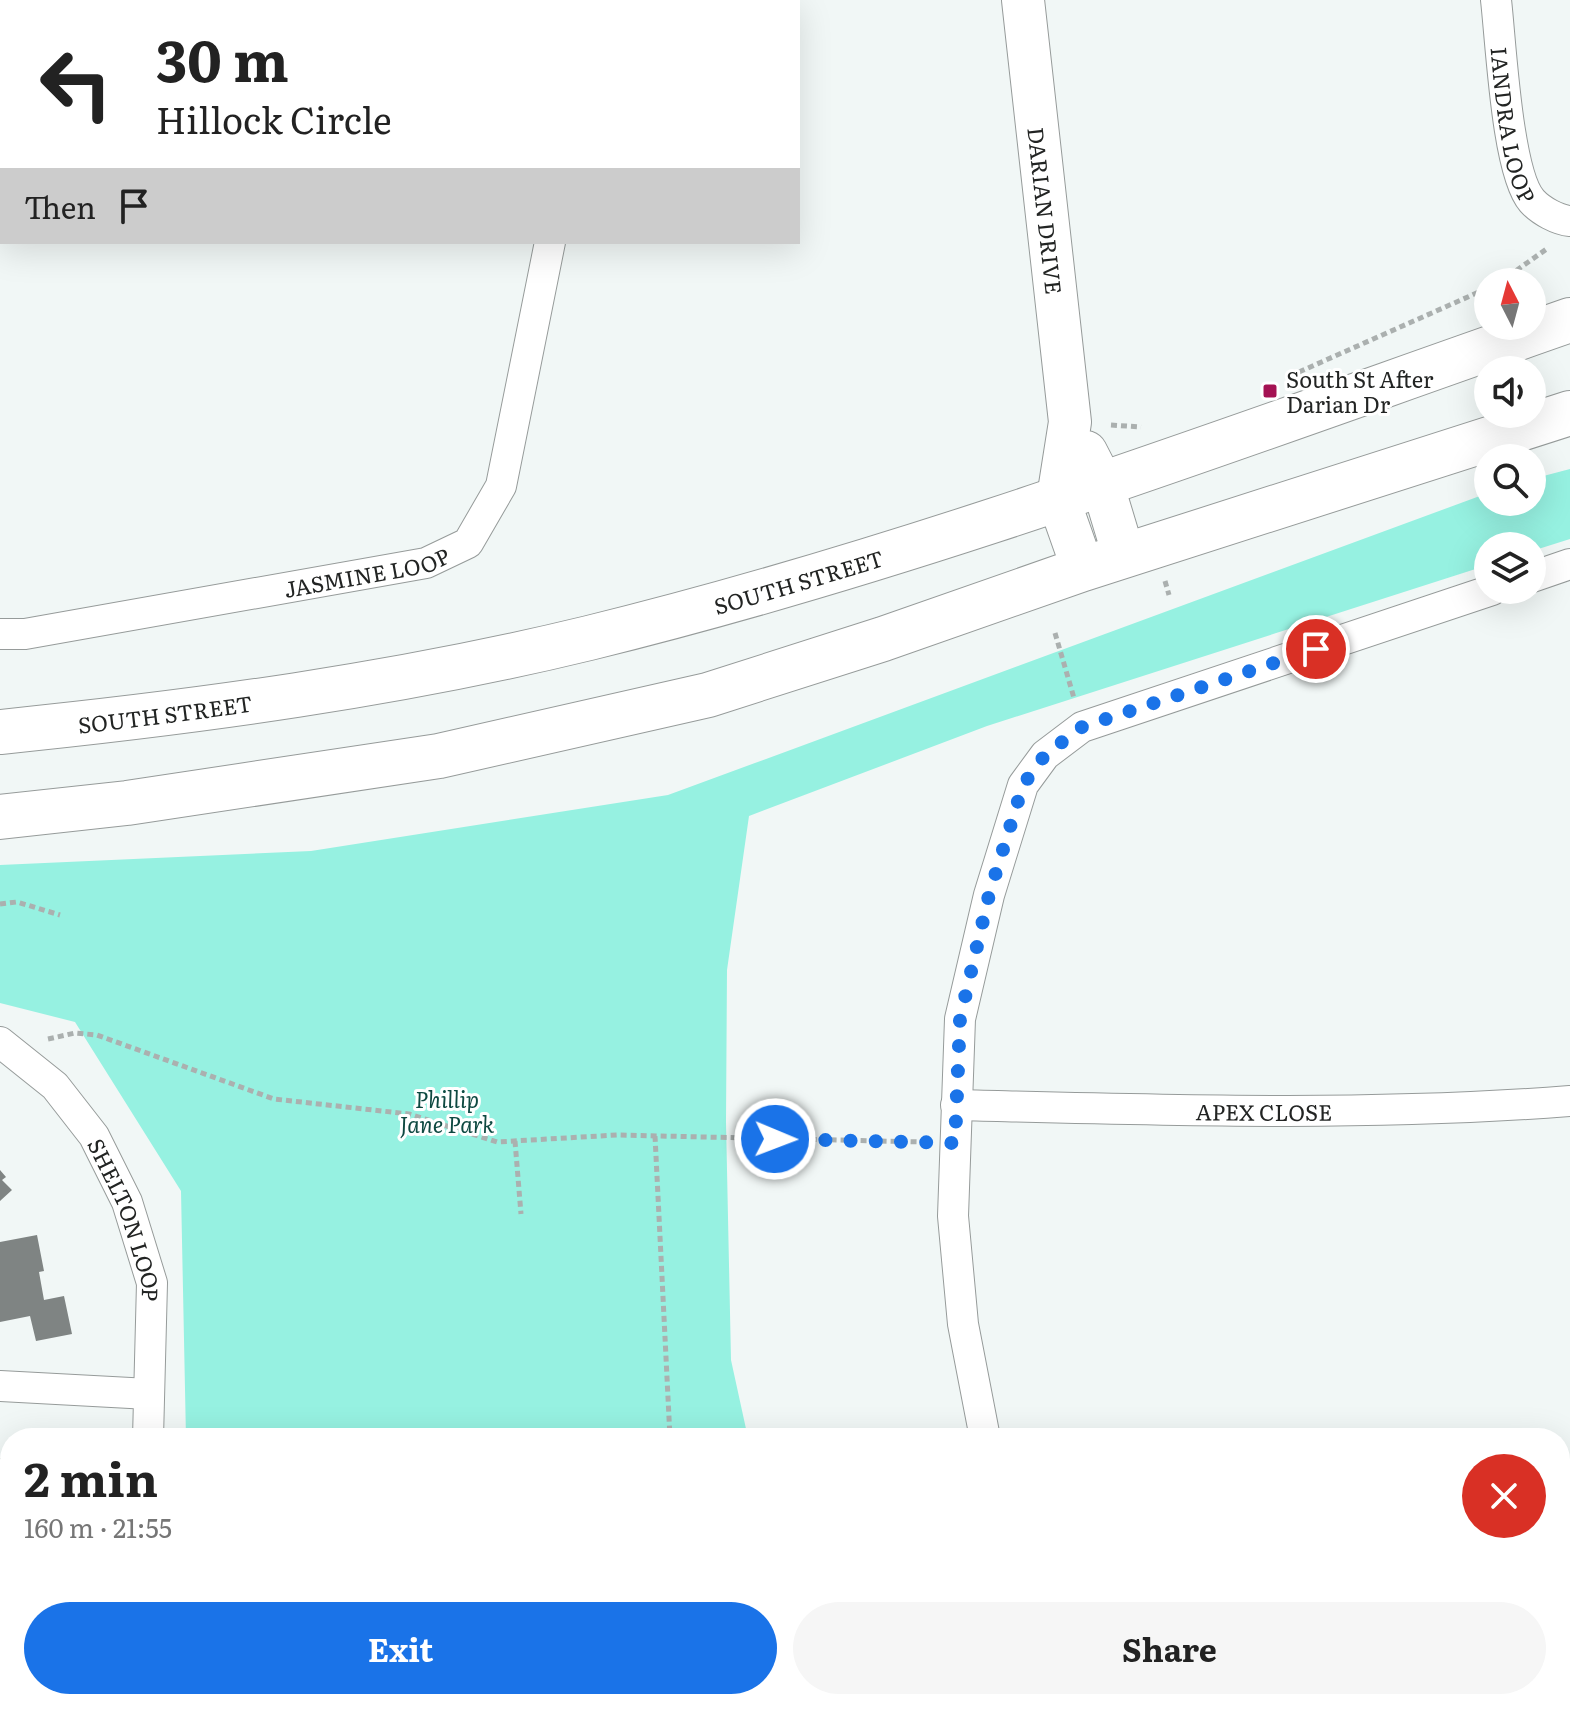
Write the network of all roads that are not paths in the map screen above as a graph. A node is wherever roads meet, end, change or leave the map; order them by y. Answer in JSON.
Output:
{"nodes":[{"id":1,"x":1023,"y":0,"type":"edge"},
{"id":2,"x":1496,"y":0,"type":"edge"},
{"id":3,"x":1565,"y":221,"type":"edge"},
{"id":4,"x":550,"y":244,"type":"edge"},
{"id":5,"x":1570,"y":320,"type":"edge"},
{"id":6,"x":1570,"y":413,"type":"edge"},
{"id":7,"x":1070,"y":422,"type":"junction"},
{"id":8,"x":1102,"y":483,"type":"junction"},
{"id":9,"x":1058,"y":498,"type":"junction"},
{"id":10,"x":1124,"y":556,"type":"junction"},
{"id":11,"x":1570,"y":564,"type":"edge"},
{"id":12,"x":1083,"y":569,"type":"junction"},
{"id":13,"x":1546,"y":572,"type":"edge"},
{"id":14,"x":1474,"y":596,"type":"edge"},
{"id":15,"x":0,"y":634,"type":"edge"},
{"id":16,"x":0,"y":732,"type":"edge"},
{"id":17,"x":0,"y":817,"type":"edge"},
{"id":18,"x":8,"y":1050,"type":"edge"},
{"id":19,"x":1570,"y":1101,"type":"edge"},
{"id":20,"x":956,"y":1105,"type":"junction"},
{"id":21,"x":0,"y":1386,"type":"edge"},
{"id":22,"x":149,"y":1394,"type":"junction"},
{"id":23,"x":148,"y":1428,"type":"edge"},
{"id":24,"x":983,"y":1428,"type":"edge"}],
"edges":[{"from":1,"to":7,"type":"street","name":"DARIAN DRIVE"},
{"from":2,"to":3,"type":"street","name":"IANDRA LOOP"},
{"from":4,"to":15,"type":"street","name":"JASMINE LOOP"},
{"from":5,"to":8,"type":"highway","name":"SOUTH STREET"},
{"from":6,"to":10,"type":"highway"},
{"from":7,"to":8,"type":"street","name":"DARIAN DRIVE"},
{"from":7,"to":9,"type":"street","name":"DARIAN DRIVE"},
{"from":8,"to":9,"type":"highway","name":"SOUTH STREET"},
{"from":8,"to":10,"type":"street","name":"DARIAN DRIVE"},
{"from":9,"to":12,"type":"street","name":"DARIAN DRIVE"},
{"from":9,"to":16,"type":"highway","name":"SOUTH STREET"},
{"from":10,"to":12,"type":"highway"},
{"from":11,"to":13,"type":"street"},
{"from":12,"to":17,"type":"highway"},
{"from":14,"to":20,"type":"street"},
{"from":18,"to":22,"type":"street","name":"SHELTON LOOP"},
{"from":19,"to":20,"type":"street","name":"APEX CLOSE"},
{"from":20,"to":24,"type":"street"},
{"from":21,"to":22,"type":"street"},
{"from":22,"to":23,"type":"street","name":"SHELTON LOOP"}]}
